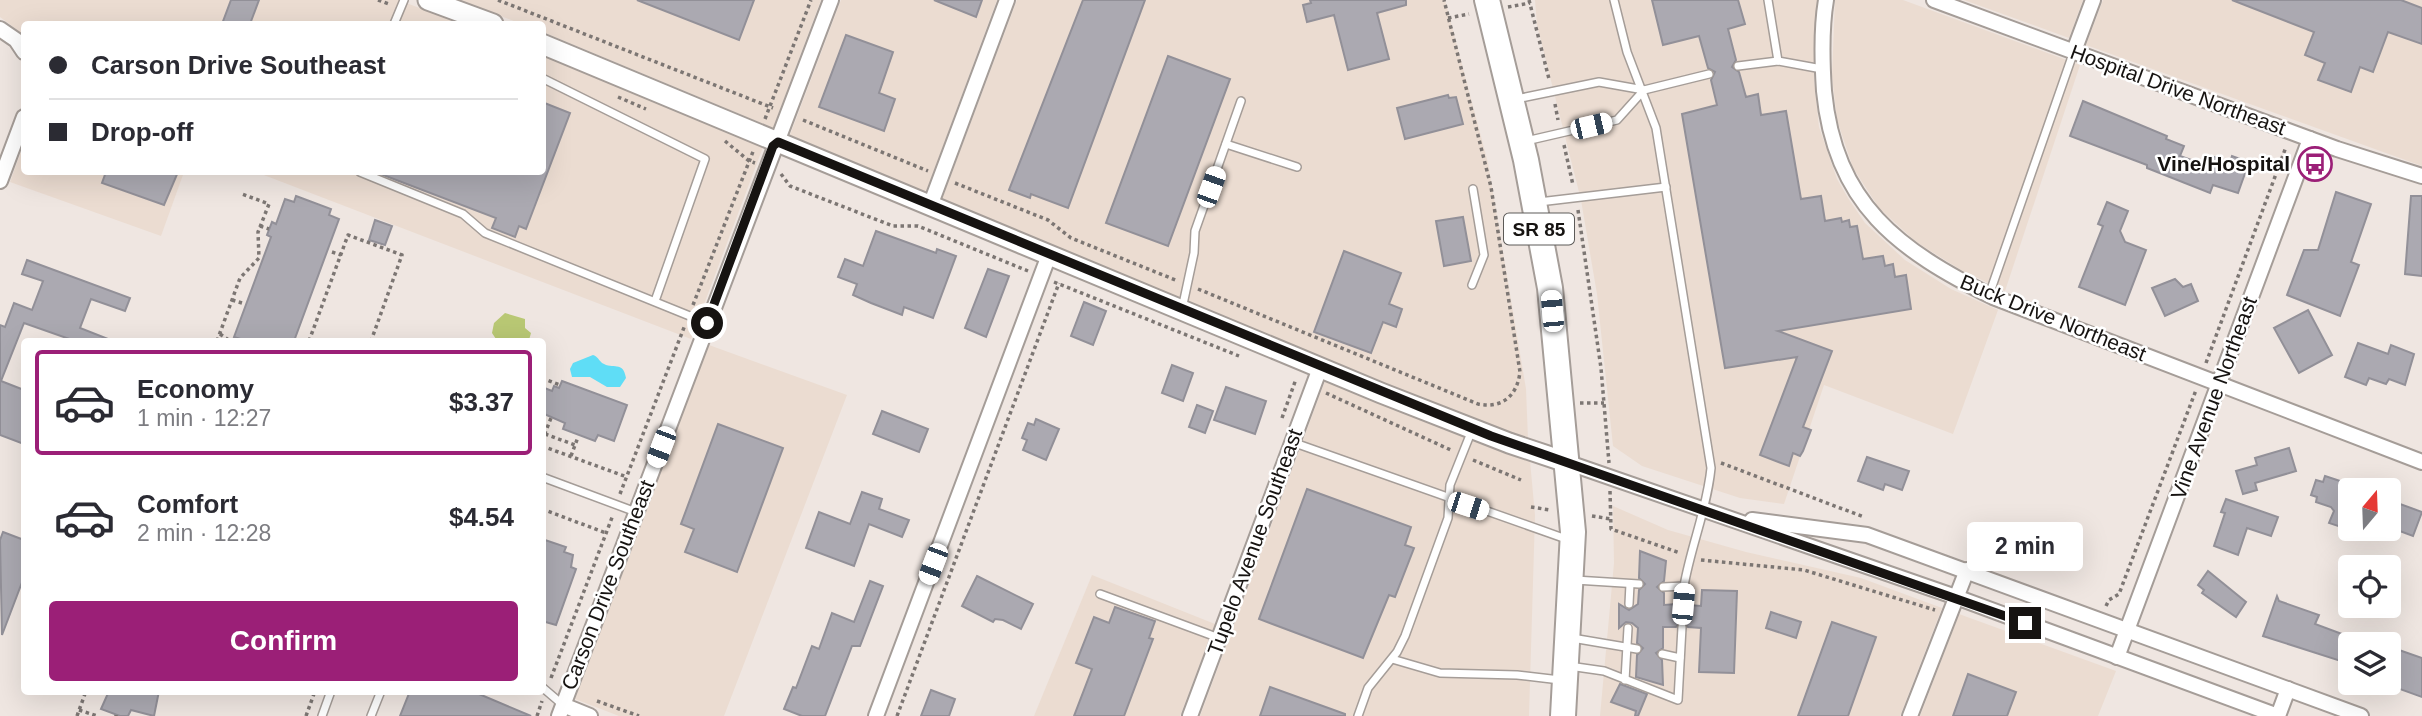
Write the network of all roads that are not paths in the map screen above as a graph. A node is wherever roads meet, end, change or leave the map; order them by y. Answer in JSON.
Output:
{"nodes":[{"id":1,"x":404,"y":0,"type":"edge"},
{"id":2,"x":428,"y":0,"type":"edge"},
{"id":3,"x":831,"y":0,"type":"edge"},
{"id":4,"x":1007,"y":0,"type":"edge"},
{"id":5,"x":1487,"y":0,"type":"edge"},
{"id":6,"x":1614,"y":0,"type":"edge"},
{"id":7,"x":1768,"y":0,"type":"edge"},
{"id":8,"x":1826,"y":0,"type":"edge"},
{"id":9,"x":1934,"y":0,"type":"edge"},
{"id":10,"x":2093,"y":0,"type":"edge"},
{"id":11,"x":398,"y":21,"type":"edge"},
{"id":12,"x":485,"y":21,"type":"edge"},
{"id":13,"x":0,"y":29,"type":"edge"},
{"id":14,"x":546,"y":45,"type":"edge"},
{"id":15,"x":21,"y":48,"type":"edge"},
{"id":16,"x":2074,"y":51,"type":"junction"},
{"id":17,"x":1778,"y":61,"type":"junction"},
{"id":18,"x":1738,"y":66,"type":"dead end"},
{"id":19,"x":1823,"y":69,"type":"junction"},
{"id":20,"x":1709,"y":74,"type":"dead end"},
{"id":21,"x":546,"y":80,"type":"edge"},
{"id":22,"x":1644,"y":90,"type":"junction"},
{"id":23,"x":1511,"y":100,"type":"junction"},
{"id":24,"x":1241,"y":102,"type":"dead end"},
{"id":25,"x":21,"y":125,"type":"edge"},
{"id":26,"x":769,"y":138,"type":"junction"},
{"id":27,"x":2310,"y":139,"type":"junction"},
{"id":28,"x":1522,"y":142,"type":"junction"},
{"id":29,"x":1226,"y":144,"type":"junction"},
{"id":30,"x":1297,"y":167,"type":"dead end"},
{"id":31,"x":367,"y":175,"type":"edge"},
{"id":32,"x":2422,"y":176,"type":"edge"},
{"id":33,"x":0,"y":181,"type":"edge"},
{"id":34,"x":1666,"y":187,"type":"junction"},
{"id":35,"x":1473,"y":189,"type":"dead end"},
{"id":36,"x":1535,"y":203,"type":"junction"},
{"id":37,"x":930,"y":206,"type":"junction"},
{"id":38,"x":1049,"y":255,"type":"junction"},
{"id":39,"x":1472,"y":285,"type":"dead end"},
{"id":40,"x":1989,"y":295,"type":"junction"},
{"id":41,"x":655,"y":301,"type":"junction"},
{"id":42,"x":1182,"y":310,"type":"junction"},
{"id":43,"x":707,"y":323,"type":"junction"},
{"id":44,"x":1320,"y":368,"type":"junction"},
{"id":45,"x":2219,"y":384,"type":"junction"},
{"id":46,"x":1472,"y":429,"type":"junction"},
{"id":47,"x":1293,"y":442,"type":"junction"},
{"id":48,"x":1566,"y":462,"type":"junction"},
{"id":49,"x":2422,"y":462,"type":"edge"},
{"id":50,"x":546,"y":478,"type":"edge"},
{"id":51,"x":1449,"y":499,"type":"junction"},
{"id":52,"x":1704,"y":511,"type":"junction"},
{"id":53,"x":636,"y":512,"type":"junction"},
{"id":54,"x":1723,"y":517,"type":"junction"},
{"id":55,"x":1572,"y":541,"type":"junction"},
{"id":56,"x":1967,"y":570,"type":"junction"},
{"id":57,"x":1570,"y":579,"type":"junction"},
{"id":58,"x":1630,"y":584,"type":"junction"},
{"id":59,"x":1639,"y":584,"type":"dead end"},
{"id":60,"x":1684,"y":586,"type":"junction"},
{"id":61,"x":1663,"y":587,"type":"dead end"},
{"id":62,"x":1100,"y":594,"type":"dead end"},
{"id":63,"x":1956,"y":597,"type":"junction"},
{"id":64,"x":1629,"y":604,"type":"dead end"},
{"id":65,"x":1683,"y":604,"type":"dead end"},
{"id":66,"x":1682,"y":627,"type":"dead end"},
{"id":67,"x":1628,"y":628,"type":"dead end"},
{"id":68,"x":2127,"y":629,"type":"junction"},
{"id":69,"x":1219,"y":638,"type":"junction"},
{"id":70,"x":1568,"y":638,"type":"junction"},
{"id":71,"x":1627,"y":648,"type":"junction"},
{"id":72,"x":1637,"y":649,"type":"dead end"},
{"id":73,"x":1662,"y":654,"type":"dead end"},
{"id":74,"x":2117,"y":657,"type":"junction"},
{"id":75,"x":1681,"y":658,"type":"junction"},
{"id":76,"x":1392,"y":659,"type":"junction"},
{"id":77,"x":1566,"y":673,"type":"junction"},
{"id":78,"x":1625,"y":680,"type":"junction"},
{"id":79,"x":546,"y":689,"type":"edge"},
{"id":80,"x":2288,"y":689,"type":"junction"},
{"id":81,"x":330,"y":695,"type":"edge"},
{"id":82,"x":379,"y":695,"type":"edge"},
{"id":83,"x":561,"y":711,"type":"edge"},
{"id":84,"x":322,"y":716,"type":"edge"},
{"id":85,"x":371,"y":716,"type":"edge"},
{"id":86,"x":590,"y":716,"type":"edge"},
{"id":87,"x":876,"y":716,"type":"edge"},
{"id":88,"x":1190,"y":716,"type":"edge"},
{"id":89,"x":1358,"y":716,"type":"edge"},
{"id":90,"x":1563,"y":716,"type":"edge"},
{"id":91,"x":1910,"y":716,"type":"edge"},
{"id":92,"x":2278,"y":716,"type":"edge"},
{"id":93,"x":2361,"y":716,"type":"edge"}],
"edges":[{"from":1,"to":11,"type":"lane"},
{"from":2,"to":12,"type":"street"},
{"from":3,"to":26,"type":"street","name":"Carson Drive Southeast"},
{"from":4,"to":37,"type":"street"},
{"from":5,"to":23,"type":"highway","number":"SR 85"},
{"from":6,"to":22,"type":"lane"},
{"from":7,"to":17,"type":"lane"},
{"from":8,"to":19,"type":"street","name":"Buck Drive Northeast"},
{"from":9,"to":16,"type":"street","name":"Hospital Drive Northeast"},
{"from":10,"to":16,"type":"street"},
{"from":13,"to":15,"type":"street"},
{"from":14,"to":26,"type":"street"},
{"from":16,"to":27,"type":"street","name":"Hospital Drive Northeast"},
{"from":16,"to":40,"type":"lane"},
{"from":17,"to":18,"type":"lane"},
{"from":17,"to":19,"type":"lane"},
{"from":19,"to":40,"type":"street","name":"Buck Drive Northeast"},
{"from":20,"to":22,"type":"lane"},
{"from":21,"to":41,"type":"lane"},
{"from":22,"to":23,"type":"lane"},
{"from":22,"to":28,"type":"lane"},
{"from":22,"to":34,"type":"lane"},
{"from":23,"to":28,"type":"highway","number":"SR 85"},
{"from":24,"to":29,"type":"lane"},
{"from":25,"to":33,"type":"street"},
{"from":26,"to":37,"type":"street"},
{"from":26,"to":43,"type":"street","name":"Carson Drive Southeast"},
{"from":27,"to":32,"type":"street","name":"Hospital Drive Northeast"},
{"from":27,"to":45,"type":"street","name":"Vine Avenue Northeast"},
{"from":28,"to":36,"type":"highway","number":"SR 85"},
{"from":29,"to":30,"type":"lane"},
{"from":29,"to":42,"type":"lane"},
{"from":31,"to":41,"type":"lane"},
{"from":34,"to":36,"type":"lane"},
{"from":34,"to":52,"type":"lane"},
{"from":35,"to":39,"type":"lane"},
{"from":36,"to":48,"type":"highway","number":"SR 85"},
{"from":37,"to":38,"type":"street"},
{"from":38,"to":42,"type":"street"},
{"from":38,"to":87,"type":"street"},
{"from":40,"to":45,"type":"street","name":"Buck Drive Northeast"},
{"from":41,"to":43,"type":"lane"},
{"from":42,"to":44,"type":"street"},
{"from":43,"to":53,"type":"street","name":"Carson Drive Southeast"},
{"from":44,"to":46,"type":"street"},
{"from":44,"to":47,"type":"street","name":"Tupelo Avenue Southeast"},
{"from":45,"to":49,"type":"street","name":"Buck Drive Northeast"},
{"from":45,"to":68,"type":"street","name":"Vine Avenue Northeast"},
{"from":46,"to":48,"type":"street"},
{"from":46,"to":51,"type":"lane"},
{"from":47,"to":51,"type":"lane"},
{"from":47,"to":69,"type":"street","name":"Tupelo Avenue Southeast"},
{"from":48,"to":52,"type":"street"},
{"from":48,"to":55,"type":"highway","number":"SR 85"},
{"from":50,"to":53,"type":"lane"},
{"from":51,"to":55,"type":"lane"},
{"from":51,"to":76,"type":"lane"},
{"from":52,"to":54,"type":"street"},
{"from":52,"to":60,"type":"lane"},
{"from":53,"to":83,"type":"street","name":"Carson Drive Southeast"},
{"from":54,"to":56,"type":"street"},
{"from":54,"to":63,"type":"street"},
{"from":55,"to":57,"type":"highway","number":"SR 85"},
{"from":56,"to":63,"type":"street"},
{"from":56,"to":68,"type":"street"},
{"from":57,"to":58,"type":"lane"},
{"from":57,"to":70,"type":"highway","number":"SR 85"},
{"from":58,"to":59,"type":"lane"},
{"from":58,"to":64,"type":"lane"},
{"from":60,"to":61,"type":"lane"},
{"from":60,"to":65,"type":"lane"},
{"from":62,"to":69,"type":"lane"},
{"from":63,"to":74,"type":"street"},
{"from":63,"to":91,"type":"street"},
{"from":66,"to":75,"type":"lane"},
{"from":67,"to":71,"type":"lane"},
{"from":68,"to":74,"type":"street","name":"Vine Avenue Northeast"},
{"from":68,"to":80,"type":"street"},
{"from":69,"to":88,"type":"street","name":"Tupelo Avenue Southeast"},
{"from":70,"to":71,"type":"lane"},
{"from":70,"to":77,"type":"highway","number":"SR 85"},
{"from":71,"to":72,"type":"lane"},
{"from":71,"to":78,"type":"lane"},
{"from":73,"to":75,"type":"lane"},
{"from":74,"to":92,"type":"street"},
{"from":75,"to":78,"type":"lane"},
{"from":76,"to":77,"type":"lane"},
{"from":76,"to":89,"type":"lane"},
{"from":77,"to":78,"type":"lane"},
{"from":77,"to":90,"type":"highway","number":"SR 85"},
{"from":79,"to":83,"type":"lane"},
{"from":80,"to":92,"type":"street"},
{"from":80,"to":93,"type":"street"},
{"from":81,"to":84,"type":"lane"},
{"from":82,"to":85,"type":"lane"},
{"from":83,"to":86,"type":"street"}]}
